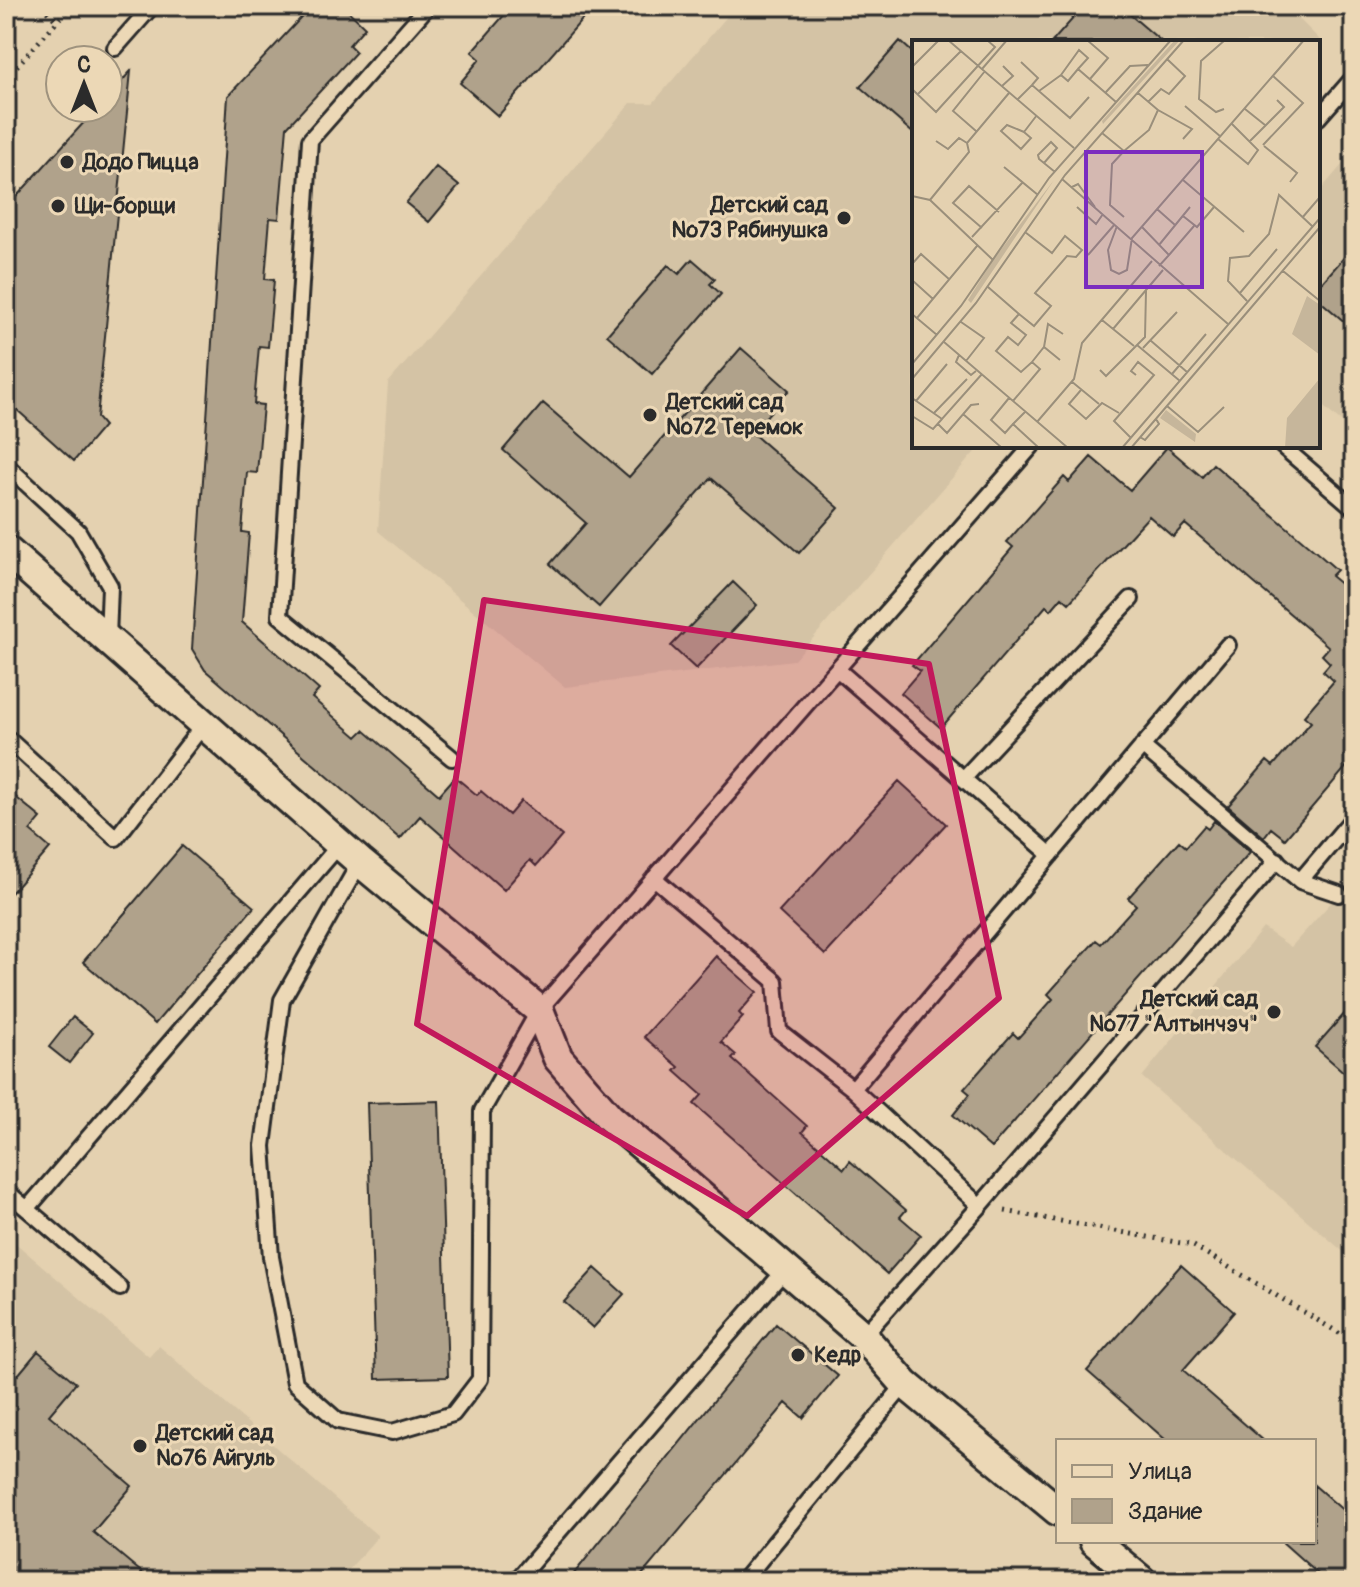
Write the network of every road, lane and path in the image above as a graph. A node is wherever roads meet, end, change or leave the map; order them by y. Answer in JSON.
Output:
{"nodes":[{"id":1,"x":41,"y":6,"type":"edge"},
{"id":2,"x":71,"y":6,"type":"edge"},
{"id":3,"x":152,"y":6,"type":"edge"},
{"id":4,"x":428,"y":6,"type":"edge"},
{"id":5,"x":57,"y":21,"type":"junction"},
{"id":6,"x":119,"y":44,"type":"edge"},
{"id":7,"x":1354,"y":77,"type":"edge"},
{"id":8,"x":6,"y":78,"type":"edge"},
{"id":9,"x":1320,"y":116,"type":"edge"},
{"id":10,"x":1030,"y":448,"type":"edge"},
{"id":11,"x":1284,"y":448,"type":"edge"},
{"id":12,"x":6,"y":465,"type":"edge"},
{"id":13,"x":1354,"y":508,"type":"edge"},
{"id":14,"x":6,"y":550,"type":"edge"},
{"id":15,"x":1131,"y":599,"type":"dead end"},
{"id":16,"x":108,"y":638,"type":"junction"},
{"id":17,"x":1228,"y":645,"type":"dead end"},
{"id":18,"x":837,"y":669,"type":"junction"},
{"id":19,"x":204,"y":724,"type":"junction"},
{"id":20,"x":6,"y":737,"type":"edge"},
{"id":21,"x":1142,"y":746,"type":"junction"},
{"id":22,"x":452,"y":758,"type":"dead end"},
{"id":23,"x":963,"y":779,"type":"junction"},
{"id":24,"x":1354,"y":817,"type":"edge"},
{"id":25,"x":350,"y":853,"type":"junction"},
{"id":26,"x":1051,"y":855,"type":"junction"},
{"id":27,"x":1277,"y":860,"type":"junction"},
{"id":28,"x":654,"y":878,"type":"junction"},
{"id":29,"x":1300,"y":881,"type":"junction"},
{"id":30,"x":1339,"y":894,"type":"dead end"},
{"id":31,"x":539,"y":1010,"type":"junction"},
{"id":32,"x":853,"y":1089,"type":"junction"},
{"id":33,"x":6,"y":1191,"type":"edge"},
{"id":34,"x":980,"y":1206,"type":"junction"},
{"id":35,"x":27,"y":1209,"type":"junction"},
{"id":36,"x":784,"y":1271,"type":"junction"},
{"id":37,"x":120,"y":1288,"type":"dead end"},
{"id":38,"x":863,"y":1336,"type":"junction"},
{"id":39,"x":1354,"y":1342,"type":"edge"},
{"id":40,"x":905,"y":1384,"type":"junction"},
{"id":41,"x":1056,"y":1509,"type":"edge"},
{"id":42,"x":1096,"y":1543,"type":"edge"},
{"id":43,"x":516,"y":1581,"type":"edge"},
{"id":44,"x":743,"y":1581,"type":"edge"},
{"id":45,"x":1142,"y":1581,"type":"edge"}],
"edges":[{"from":1,"to":5,"type":"path"},
{"from":2,"to":5,"type":"path"},
{"from":3,"to":6,"type":"lane"},
{"from":4,"to":22,"type":"lane"},
{"from":5,"to":8,"type":"path"},
{"from":7,"to":9,"type":"lane"},
{"from":10,"to":18,"type":"lane"},
{"from":11,"to":13,"type":"lane"},
{"from":12,"to":16,"type":"lane"},
{"from":14,"to":16,"type":"street"},
{"from":15,"to":23,"type":"lane"},
{"from":16,"to":19,"type":"street"},
{"from":17,"to":21,"type":"lane"},
{"from":18,"to":23,"type":"lane"},
{"from":18,"to":28,"type":"lane"},
{"from":19,"to":20,"type":"lane"},
{"from":19,"to":25,"type":"street"},
{"from":21,"to":26,"type":"lane"},
{"from":21,"to":27,"type":"lane"},
{"from":23,"to":26,"type":"lane"},
{"from":24,"to":29,"type":"lane"},
{"from":25,"to":31,"type":"street"},
{"from":25,"to":31,"type":"lane"},
{"from":25,"to":35,"type":"lane"},
{"from":26,"to":32,"type":"lane"},
{"from":27,"to":29,"type":"lane"},
{"from":27,"to":34,"type":"lane"},
{"from":28,"to":31,"type":"lane"},
{"from":28,"to":32,"type":"lane"},
{"from":29,"to":30,"type":"lane"},
{"from":31,"to":36,"type":"street"},
{"from":32,"to":34,"type":"lane"},
{"from":33,"to":35,"type":"lane"},
{"from":34,"to":38,"type":"lane"},
{"from":34,"to":39,"type":"path"},
{"from":35,"to":37,"type":"lane"},
{"from":36,"to":38,"type":"street"},
{"from":36,"to":43,"type":"lane"},
{"from":38,"to":40,"type":"street"},
{"from":40,"to":41,"type":"street"},
{"from":40,"to":44,"type":"lane"},
{"from":42,"to":45,"type":"street"}]}
